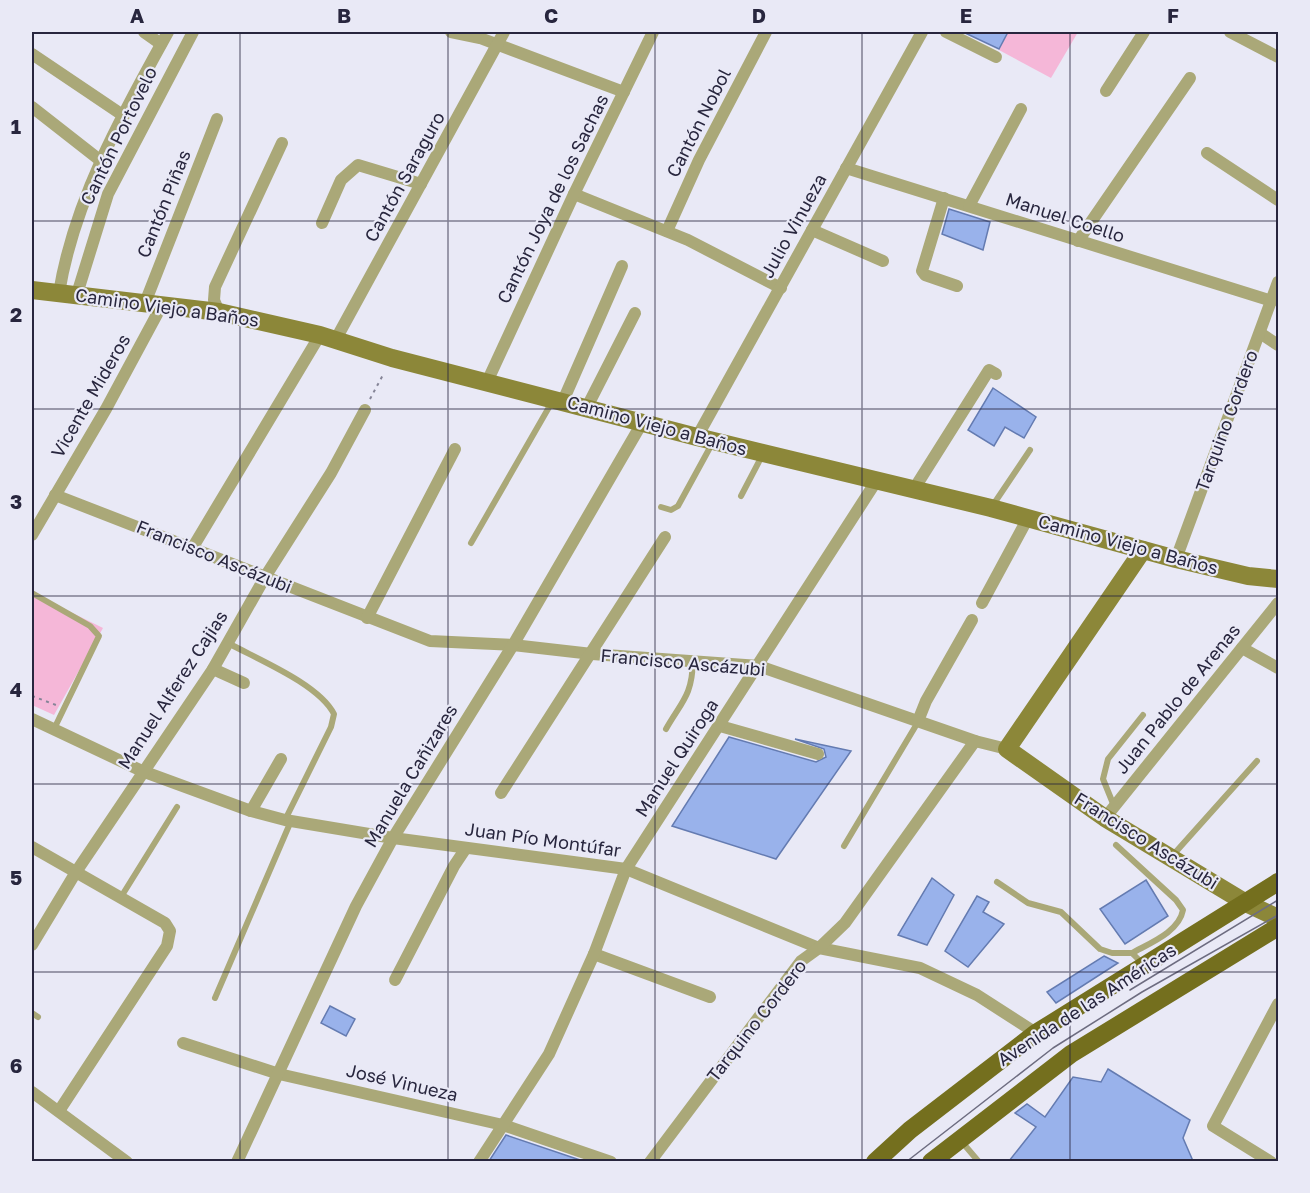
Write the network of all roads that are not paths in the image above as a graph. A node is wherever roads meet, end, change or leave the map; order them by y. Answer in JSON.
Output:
{"nodes":[{"id":1,"x":144,"y":32,"type":"edge"},
{"id":2,"x":168,"y":32,"type":"edge"},
{"id":3,"x":193,"y":32,"type":"edge"},
{"id":4,"x":451,"y":32,"type":"edge"},
{"id":5,"x":504,"y":32,"type":"edge"},
{"id":6,"x":653,"y":32,"type":"edge"},
{"id":7,"x":766,"y":32,"type":"edge"},
{"id":8,"x":922,"y":32,"type":"edge"},
{"id":9,"x":946,"y":32,"type":"edge"},
{"id":10,"x":1144,"y":32,"type":"edge"},
{"id":11,"x":1230,"y":32,"type":"edge"},
{"id":12,"x":161,"y":44,"type":"junction"},
{"id":13,"x":498,"y":44,"type":"junction"},
{"id":14,"x":32,"y":54,"type":"edge"},
{"id":15,"x":996,"y":57,"type":"dead end"},
{"id":16,"x":1278,"y":57,"type":"edge"},
{"id":17,"x":1190,"y":78,"type":"dead end"},
{"id":18,"x":1106,"y":91,"type":"dead end"},
{"id":19,"x":624,"y":92,"type":"junction"},
{"id":20,"x":32,"y":107,"type":"edge"},
{"id":21,"x":1021,"y":109,"type":"dead end"},
{"id":22,"x":124,"y":116,"type":"junction"},
{"id":23,"x":217,"y":119,"type":"dead end"},
{"id":24,"x":282,"y":143,"type":"dead end"},
{"id":25,"x":1207,"y":153,"type":"dead end"},
{"id":26,"x":101,"y":161,"type":"junction"},
{"id":27,"x":846,"y":168,"type":"junction"},
{"id":28,"x":421,"y":184,"type":"junction"},
{"id":29,"x":573,"y":194,"type":"junction"},
{"id":30,"x":944,"y":198,"type":"junction"},
{"id":31,"x":1278,"y":200,"type":"edge"},
{"id":32,"x":969,"y":206,"type":"junction"},
{"id":33,"x":322,"y":223,"type":"dead end"},
{"id":34,"x":812,"y":230,"type":"junction"},
{"id":35,"x":667,"y":231,"type":"junction"},
{"id":36,"x":1078,"y":241,"type":"junction"},
{"id":37,"x":883,"y":261,"type":"dead end"},
{"id":38,"x":622,"y":266,"type":"dead end"},
{"id":39,"x":1278,"y":282,"type":"edge"},
{"id":40,"x":957,"y":286,"type":"dead end"},
{"id":41,"x":781,"y":288,"type":"junction"},
{"id":42,"x":32,"y":290,"type":"edge"},
{"id":43,"x":68,"y":294,"type":"junction"},
{"id":44,"x":1272,"y":301,"type":"junction"},
{"id":45,"x":154,"y":304,"type":"junction"},
{"id":46,"x":219,"y":312,"type":"junction"},
{"id":47,"x":635,"y":313,"type":"dead end"},
{"id":48,"x":1260,"y":333,"type":"junction"},
{"id":49,"x":328,"y":337,"type":"junction"},
{"id":50,"x":1278,"y":345,"type":"edge"},
{"id":51,"x":996,"y":374,"type":"dead end"},
{"id":52,"x":487,"y":382,"type":"junction"},
{"id":53,"x":558,"y":400,"type":"junction"},
{"id":54,"x":587,"y":407,"type":"junction"},
{"id":55,"x":365,"y":410,"type":"road end"},
{"id":56,"x":642,"y":423,"type":"junction"},
{"id":57,"x":705,"y":439,"type":"junction"},
{"id":58,"x":455,"y":449,"type":"dead end"},
{"id":59,"x":1030,"y":450,"type":"dead end"},
{"id":60,"x":764,"y":453,"type":"junction"},
{"id":61,"x":877,"y":480,"type":"junction"},
{"id":62,"x":914,"y":489,"type":"junction"},
{"id":63,"x":55,"y":495,"type":"junction"},
{"id":64,"x":741,"y":496,"type":"dead end"},
{"id":65,"x":661,"y":507,"type":"dead end"},
{"id":66,"x":991,"y":508,"type":"junction"},
{"id":67,"x":1028,"y":518,"type":"junction"},
{"id":68,"x":32,"y":535,"type":"edge"},
{"id":69,"x":665,"y":537,"type":"dead end"},
{"id":70,"x":471,"y":543,"type":"dead end"},
{"id":71,"x":193,"y":548,"type":"junction"},
{"id":72,"x":1143,"y":550,"type":"junction"},
{"id":73,"x":1176,"y":559,"type":"junction"},
{"id":74,"x":265,"y":577,"type":"junction"},
{"id":75,"x":1278,"y":579,"type":"edge"},
{"id":76,"x":32,"y":593,"type":"edge"},
{"id":77,"x":982,"y":603,"type":"dead end"},
{"id":78,"x":1278,"y":603,"type":"edge"},
{"id":79,"x":367,"y":618,"type":"junction"},
{"id":80,"x":972,"y":620,"type":"dead end"},
{"id":81,"x":228,"y":642,"type":"junction"},
{"id":82,"x":513,"y":645,"type":"junction"},
{"id":83,"x":1242,"y":648,"type":"junction"},
{"id":84,"x":592,"y":654,"type":"junction"},
{"id":85,"x":693,"y":661,"type":"junction"},
{"id":86,"x":759,"y":666,"type":"junction"},
{"id":87,"x":1278,"y":668,"type":"edge"},
{"id":88,"x":213,"y":669,"type":"junction"},
{"id":89,"x":244,"y":683,"type":"dead end"},
{"id":90,"x":1143,"y":715,"type":"dead end"},
{"id":91,"x":32,"y":719,"type":"edge"},
{"id":92,"x":918,"y":721,"type":"junction"},
{"id":93,"x":720,"y":726,"type":"junction"},
{"id":94,"x":666,"y":729,"type":"dead end"},
{"id":95,"x":54,"y":730,"type":"junction"},
{"id":96,"x":975,"y":741,"type":"junction"},
{"id":97,"x":1007,"y":749,"type":"junction"},
{"id":98,"x":818,"y":754,"type":"dead end"},
{"id":99,"x":281,"y":759,"type":"dead end"},
{"id":100,"x":1257,"y":761,"type":"dead end"},
{"id":101,"x":142,"y":771,"type":"junction"},
{"id":102,"x":501,"y":793,"type":"dead end"},
{"id":103,"x":177,"y":807,"type":"dead end"},
{"id":104,"x":251,"y":811,"type":"junction"},
{"id":105,"x":1109,"y":813,"type":"junction"},
{"id":106,"x":288,"y":821,"type":"junction"},
{"id":107,"x":393,"y":838,"type":"junction"},
{"id":108,"x":1116,"y":844,"type":"dead end"},
{"id":109,"x":844,"y":846,"type":"dead end"},
{"id":110,"x":32,"y":848,"type":"edge"},
{"id":111,"x":466,"y":848,"type":"junction"},
{"id":112,"x":1171,"y":858,"type":"junction"},
{"id":113,"x":626,"y":869,"type":"junction"},
{"id":114,"x":76,"y":872,"type":"junction"},
{"id":115,"x":997,"y":882,"type":"dead end"},
{"id":116,"x":1278,"y":882,"type":"edge"},
{"id":117,"x":121,"y":898,"type":"junction"},
{"id":118,"x":1246,"y":903,"type":"junction"},
{"id":119,"x":1278,"y":918,"type":"edge"},
{"id":120,"x":1278,"y":927,"type":"edge"},
{"id":121,"x":1174,"y":938,"type":"junction"},
{"id":122,"x":32,"y":945,"type":"edge"},
{"id":123,"x":819,"y":948,"type":"junction"},
{"id":124,"x":594,"y":954,"type":"junction"},
{"id":125,"x":1138,"y":960,"type":"junction"},
{"id":126,"x":395,"y":980,"type":"dead end"},
{"id":127,"x":710,"y":997,"type":"dead end"},
{"id":128,"x":216,"y":998,"type":"dead end"},
{"id":129,"x":1278,"y":1004,"type":"edge"},
{"id":130,"x":1036,"y":1033,"type":"junction"},
{"id":131,"x":183,"y":1043,"type":"dead end"},
{"id":132,"x":279,"y":1074,"type":"junction"},
{"id":133,"x":32,"y":1092,"type":"edge"},
{"id":134,"x":59,"y":1111,"type":"junction"},
{"id":135,"x":503,"y":1125,"type":"junction"},
{"id":136,"x":960,"y":1139,"type":"junction"},
{"id":137,"x":940,"y":1157,"type":"edge"},
{"id":138,"x":128,"y":1161,"type":"edge"},
{"id":139,"x":237,"y":1161,"type":"edge"},
{"id":140,"x":479,"y":1161,"type":"edge"},
{"id":141,"x":611,"y":1161,"type":"edge"},
{"id":142,"x":650,"y":1161,"type":"edge"},
{"id":143,"x":875,"y":1161,"type":"edge"},
{"id":144,"x":979,"y":1161,"type":"edge"},
{"id":145,"x":1271,"y":1161,"type":"edge"}],
"edges":[{"from":1,"to":12,"type":"street"},
{"from":2,"to":12,"type":"street","name":"Cantón Portovelo"},
{"from":3,"to":43,"type":"street","name":"Cantón Portovelo"},
{"from":4,"to":13,"type":"street"},
{"from":5,"to":13,"type":"street","name":"Cantón Saraguro"},
{"from":6,"to":19,"type":"street","name":"Cantón Joya de los Sachas"},
{"from":7,"to":35,"type":"street","name":"Cantón Nobol"},
{"from":8,"to":27,"type":"street","name":"Julio Vinueza"},
{"from":9,"to":15,"type":"street"},
{"from":10,"to":18,"type":"street"},
{"from":11,"to":16,"type":"street"},
{"from":12,"to":22,"type":"street","name":"Cantón Portovelo"},
{"from":13,"to":19,"type":"street"},
{"from":13,"to":28,"type":"street","name":"Cantón Saraguro"},
{"from":14,"to":22,"type":"street"},
{"from":17,"to":36,"type":"street"},
{"from":19,"to":29,"type":"street","name":"Cantón Joya de los Sachas"},
{"from":20,"to":26,"type":"street"},
{"from":21,"to":32,"type":"street"},
{"from":22,"to":26,"type":"street","name":"Cantón Portovelo"},
{"from":23,"to":45,"type":"street","name":"Cantón Piñas"},
{"from":24,"to":46,"type":"street"},
{"from":25,"to":31,"type":"street"},
{"from":26,"to":43,"type":"street","name":"Cantón Portovelo"},
{"from":27,"to":30,"type":"street","name":"Manuel Coello"},
{"from":27,"to":34,"type":"street","name":"Julio Vinueza"},
{"from":28,"to":33,"type":"street"},
{"from":28,"to":49,"type":"street","name":"Cantón Saraguro"},
{"from":29,"to":35,"type":"street"},
{"from":29,"to":52,"type":"street","name":"Cantón Joya de los Sachas"},
{"from":30,"to":32,"type":"street","name":"Manuel Coello"},
{"from":30,"to":40,"type":"street"},
{"from":32,"to":36,"type":"street","name":"Manuel Coello"},
{"from":34,"to":37,"type":"street"},
{"from":34,"to":41,"type":"street","name":"Julio Vinueza"},
{"from":35,"to":41,"type":"street"},
{"from":36,"to":44,"type":"street","name":"Manuel Coello"},
{"from":38,"to":53,"type":"street"},
{"from":39,"to":44,"type":"street","name":"Tarquino Cordero"},
{"from":41,"to":57,"type":"street","name":"Julio Vinueza"},
{"from":42,"to":43,"type":"street","name":"Camino Viejo a Baños"},
{"from":43,"to":45,"type":"street","name":"Camino Viejo a Baños"},
{"from":44,"to":48,"type":"street","name":"Tarquino Cordero"},
{"from":45,"to":46,"type":"street","name":"Camino Viejo a Baños"},
{"from":45,"to":63,"type":"street","name":"Vicente Mideros"},
{"from":46,"to":49,"type":"street","name":"Camino Viejo a Baños"},
{"from":47,"to":54,"type":"street"},
{"from":48,"to":50,"type":"street"},
{"from":48,"to":73,"type":"street","name":"Tarquino Cordero"},
{"from":49,"to":52,"type":"street","name":"Camino Viejo a Baños"},
{"from":49,"to":71,"type":"street","name":"Cantón Saraguro"},
{"from":51,"to":62,"type":"street"},
{"from":52,"to":53,"type":"street","name":"Camino Viejo a Baños"},
{"from":53,"to":54,"type":"street","name":"Camino Viejo a Baños"},
{"from":53,"to":70,"type":"lane"},
{"from":54,"to":56,"type":"street","name":"Camino Viejo a Baños"},
{"from":55,"to":74,"type":"street","name":"Manuel Alferez Cajias"},
{"from":56,"to":57,"type":"street","name":"Camino Viejo a Baños"},
{"from":56,"to":82,"type":"street","name":"Manuela Cañizares"},
{"from":57,"to":60,"type":"street","name":"Camino Viejo a Baños"},
{"from":57,"to":65,"type":"lane"},
{"from":58,"to":79,"type":"street"},
{"from":59,"to":66,"type":"lane"},
{"from":60,"to":61,"type":"street","name":"Camino Viejo a Baños"},
{"from":60,"to":64,"type":"lane"},
{"from":61,"to":62,"type":"street","name":"Camino Viejo a Baños"},
{"from":61,"to":86,"type":"street","name":"Manuel Quiroga"},
{"from":62,"to":66,"type":"street","name":"Camino Viejo a Baños"},
{"from":63,"to":68,"type":"street","name":"Vicente Mideros"},
{"from":63,"to":71,"type":"street","name":"Francisco Ascázubi"},
{"from":66,"to":67,"type":"street","name":"Camino Viejo a Baños"},
{"from":67,"to":72,"type":"street","name":"Camino Viejo a Baños"},
{"from":67,"to":77,"type":"street"},
{"from":69,"to":84,"type":"street"},
{"from":71,"to":74,"type":"street","name":"Francisco Ascázubi"},
{"from":72,"to":73,"type":"street","name":"Camino Viejo a Baños"},
{"from":72,"to":97,"type":"street"},
{"from":73,"to":75,"type":"street","name":"Camino Viejo a Baños"},
{"from":74,"to":79,"type":"street","name":"Francisco Ascázubi"},
{"from":74,"to":81,"type":"street","name":"Manuel Alferez Cajias"},
{"from":76,"to":95,"type":"lane"},
{"from":78,"to":83,"type":"street","name":"Juan Pablo de Arenas"},
{"from":79,"to":82,"type":"street","name":"Francisco Ascázubi"},
{"from":80,"to":92,"type":"street"},
{"from":81,"to":88,"type":"street","name":"Manuel Alferez Cajias"},
{"from":81,"to":106,"type":"lane"},
{"from":82,"to":84,"type":"street","name":"Francisco Ascázubi"},
{"from":82,"to":107,"type":"street","name":"Manuela Cañizares"},
{"from":83,"to":87,"type":"street"},
{"from":83,"to":105,"type":"street","name":"Juan Pablo de Arenas"},
{"from":84,"to":85,"type":"street","name":"Francisco Ascázubi"},
{"from":84,"to":102,"type":"street"},
{"from":85,"to":86,"type":"street","name":"Francisco Ascázubi"},
{"from":85,"to":94,"type":"lane"},
{"from":86,"to":92,"type":"street","name":"Francisco Ascázubi"},
{"from":86,"to":93,"type":"street","name":"Manuel Quiroga"},
{"from":88,"to":89,"type":"street"},
{"from":88,"to":101,"type":"street","name":"Manuel Alferez Cajias"},
{"from":90,"to":105,"type":"lane"},
{"from":91,"to":95,"type":"street","name":"Juan Pío Montúfar"},
{"from":92,"to":96,"type":"street","name":"Francisco Ascázubi"},
{"from":92,"to":109,"type":"lane"},
{"from":93,"to":98,"type":"street"},
{"from":93,"to":113,"type":"street","name":"Manuel Quiroga"},
{"from":95,"to":101,"type":"street","name":"Juan Pío Montúfar"},
{"from":96,"to":97,"type":"street","name":"Francisco Ascázubi"},
{"from":96,"to":123,"type":"street","name":"Tarquino Cordero"},
{"from":97,"to":105,"type":"street","name":"Francisco Ascázubi"},
{"from":99,"to":104,"type":"street"},
{"from":100,"to":112,"type":"lane"},
{"from":101,"to":104,"type":"street","name":"Juan Pío Montúfar"},
{"from":101,"to":114,"type":"street","name":"Manuel Alferez Cajias"},
{"from":103,"to":117,"type":"lane"},
{"from":104,"to":106,"type":"street","name":"Juan Pío Montúfar"},
{"from":105,"to":112,"type":"street","name":"Francisco Ascázubi"},
{"from":106,"to":107,"type":"street","name":"Juan Pío Montúfar"},
{"from":106,"to":128,"type":"lane"},
{"from":107,"to":111,"type":"street","name":"Juan Pío Montúfar"},
{"from":107,"to":132,"type":"street","name":"Manuela Cañizares"},
{"from":108,"to":121,"type":"lane"},
{"from":110,"to":114,"type":"street"},
{"from":111,"to":113,"type":"street","name":"Juan Pío Montúfar"},
{"from":111,"to":126,"type":"street"},
{"from":112,"to":118,"type":"street","name":"Francisco Ascázubi"},
{"from":113,"to":123,"type":"street","name":"Juan Pío Montúfar"},
{"from":113,"to":124,"type":"street","name":"Manuel Quiroga"},
{"from":114,"to":117,"type":"street"},
{"from":114,"to":122,"type":"street","name":"Manuel Alferez Cajias"},
{"from":115,"to":125,"type":"lane"},
{"from":116,"to":118,"type":"main road","name":"Avenida de las Américas"},
{"from":117,"to":134,"type":"street"},
{"from":118,"to":119,"type":"street","name":"Francisco Ascázubi"},
{"from":118,"to":121,"type":"main road","name":"Avenida de las Américas"},
{"from":120,"to":136,"type":"main road","name":"Avenida de las Américas"},
{"from":121,"to":125,"type":"main road","name":"Avenida de las Américas"},
{"from":123,"to":130,"type":"street","name":"Juan Pío Montúfar"},
{"from":123,"to":142,"type":"street","name":"Tarquino Cordero"},
{"from":124,"to":127,"type":"street"},
{"from":124,"to":135,"type":"street","name":"Manuel Quiroga"},
{"from":125,"to":130,"type":"main road","name":"Avenida de las Américas"},
{"from":129,"to":145,"type":"street"},
{"from":130,"to":143,"type":"main road","name":"Avenida de las Américas"},
{"from":131,"to":132,"type":"street","name":"José Vinueza"},
{"from":132,"to":135,"type":"street","name":"José Vinueza"},
{"from":132,"to":139,"type":"street","name":"Manuela Cañizares"},
{"from":133,"to":134,"type":"street"},
{"from":134,"to":138,"type":"street"},
{"from":135,"to":140,"type":"street","name":"Manuel Quiroga"},
{"from":135,"to":141,"type":"street","name":"José Vinueza"},
{"from":136,"to":137,"type":"main road","name":"Avenida de las Américas"},
{"from":136,"to":144,"type":"lane"}]}
